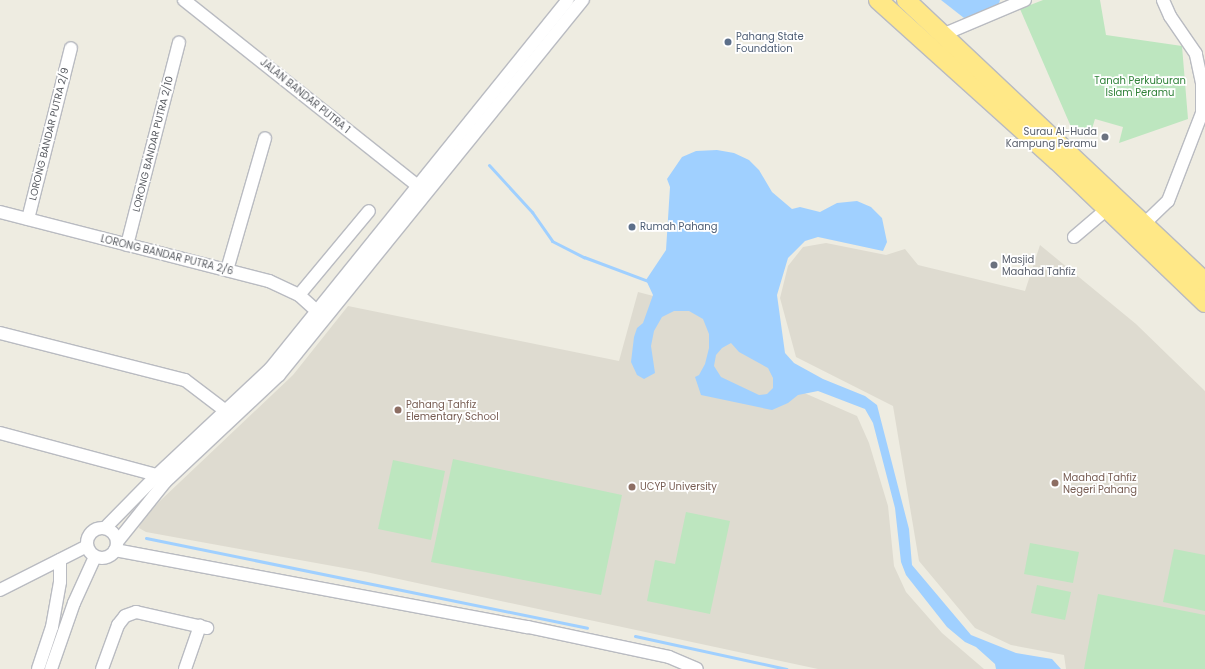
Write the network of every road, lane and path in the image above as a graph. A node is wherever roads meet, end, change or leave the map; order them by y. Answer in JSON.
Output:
{"nodes":[{"id":1,"x":184,"y":0,"type":"edge"},
{"id":2,"x":568,"y":0,"type":"edge"},
{"id":3,"x":583,"y":0,"type":"edge"},
{"id":4,"x":878,"y":0,"type":"edge"},
{"id":5,"x":906,"y":0,"type":"edge"},
{"id":6,"x":1025,"y":0,"type":"edge"},
{"id":7,"x":1163,"y":0,"type":"edge"},
{"id":8,"x":1012,"y":2,"type":"edge"},
{"id":9,"x":942,"y":35,"type":"junction"},
{"id":10,"x":180,"y":43,"type":"dead end"},
{"id":11,"x":71,"y":48,"type":"dead end"},
{"id":12,"x":265,"y":138,"type":"dead end"},
{"id":13,"x":421,"y":189,"type":"junction"},
{"id":14,"x":1107,"y":209,"type":"junction"},
{"id":15,"x":369,"y":211,"type":"dead end"},
{"id":16,"x":0,"y":212,"type":"edge"},
{"id":17,"x":28,"y":219,"type":"junction"},
{"id":18,"x":1145,"y":223,"type":"junction"},
{"id":19,"x":1074,"y":237,"type":"dead end"},
{"id":20,"x":128,"y":245,"type":"junction"},
{"id":21,"x":227,"y":270,"type":"junction"},
{"id":22,"x":1205,"y":282,"type":"edge"},
{"id":23,"x":299,"y":295,"type":"junction"},
{"id":24,"x":1205,"y":303,"type":"edge"},
{"id":25,"x":321,"y":315,"type":"junction"},
{"id":26,"x":0,"y":333,"type":"edge"},
{"id":27,"x":225,"y":410,"type":"junction"},
{"id":28,"x":235,"y":419,"type":"junction"},
{"id":29,"x":0,"y":433,"type":"edge"},
{"id":30,"x":158,"y":475,"type":"junction"},
{"id":31,"x":105,"y":528,"type":"junction"},
{"id":32,"x":87,"y":546,"type":"junction"},
{"id":33,"x":116,"y":546,"type":"junction"},
{"id":34,"x":95,"y":557,"type":"junction"},
{"id":35,"x":60,"y":560,"type":"junction"},
{"id":36,"x":0,"y":590,"type":"edge"},
{"id":37,"x":668,"y":657,"type":"junction"},
{"id":38,"x":38,"y":669,"type":"edge"},
{"id":39,"x":51,"y":669,"type":"edge"},
{"id":40,"x":102,"y":669,"type":"edge"},
{"id":41,"x":185,"y":669,"type":"edge"},
{"id":42,"x":679,"y":669,"type":"edge"},
{"id":43,"x":697,"y":669,"type":"edge"}],
"edges":[{"from":1,"to":13,"type":"street","name":"JALAN BANDAR PUTRA 1"},
{"from":2,"to":13,"type":"street"},
{"from":3,"to":13,"type":"street"},
{"from":4,"to":14,"type":"highway"},
{"from":5,"to":9,"type":"highway"},
{"from":6,"to":8,"type":"street"},
{"from":7,"to":18,"type":"street"},
{"from":8,"to":9,"type":"street"},
{"from":9,"to":18,"type":"highway"},
{"from":10,"to":20,"type":"street","name":"LORONG BANDAR PUTRA 2/10"},
{"from":11,"to":17,"type":"street","name":"LORONG BANDAR PUTRA 2/9"},
{"from":12,"to":21,"type":"street"},
{"from":13,"to":25,"type":"street"},
{"from":14,"to":19,"type":"street"},
{"from":14,"to":24,"type":"highway"},
{"from":15,"to":23,"type":"street"},
{"from":16,"to":17,"type":"street","name":"LORONG BANDAR PUTRA 2/6"},
{"from":17,"to":20,"type":"street","name":"LORONG BANDAR PUTRA 2/6"},
{"from":18,"to":22,"type":"highway"},
{"from":20,"to":21,"type":"street","name":"LORONG BANDAR PUTRA 2/6"},
{"from":21,"to":23,"type":"street","name":"LORONG BANDAR PUTRA 2/6"},
{"from":23,"to":25,"type":"street","name":"LORONG BANDAR PUTRA 2/6"},
{"from":25,"to":27,"type":"street"},
{"from":25,"to":28,"type":"street"},
{"from":26,"to":27,"type":"street"},
{"from":27,"to":28,"type":"street"},
{"from":27,"to":30,"type":"street"},
{"from":28,"to":33,"type":"street"},
{"from":29,"to":30,"type":"street"},
{"from":30,"to":31,"type":"street"},
{"from":31,"to":32,"type":"street"},
{"from":31,"to":33,"type":"street"},
{"from":32,"to":34,"type":"street"},
{"from":32,"to":35,"type":"street"},
{"from":33,"to":34,"type":"street"},
{"from":33,"to":37,"type":"street"},
{"from":34,"to":39,"type":"street"},
{"from":35,"to":36,"type":"street"},
{"from":35,"to":38,"type":"street"},
{"from":37,"to":42,"type":"street"},
{"from":37,"to":43,"type":"street"},
{"from":40,"to":41,"type":"street"}]}
